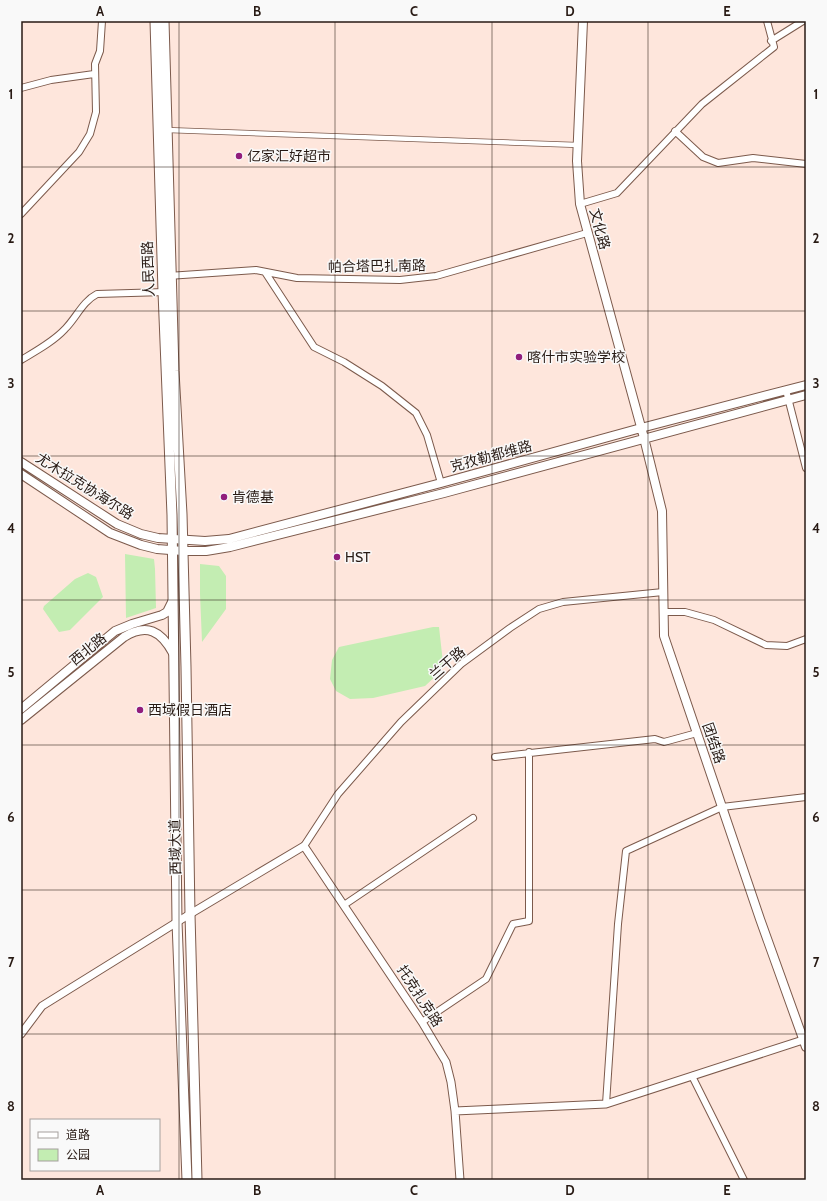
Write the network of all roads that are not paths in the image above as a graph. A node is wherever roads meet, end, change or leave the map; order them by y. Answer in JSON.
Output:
{"nodes":[{"id":1,"x":102,"y":21,"type":"edge"},
{"id":2,"x":155,"y":21,"type":"edge"},
{"id":3,"x":164,"y":21,"type":"edge"},
{"id":4,"x":582,"y":21,"type":"edge"},
{"id":5,"x":767,"y":21,"type":"edge"},
{"id":6,"x":803,"y":21,"type":"edge"},
{"id":7,"x":771,"y":41,"type":"junction"},
{"id":8,"x":94,"y":74,"type":"junction"},
{"id":9,"x":21,"y":88,"type":"edge"},
{"id":10,"x":167,"y":130,"type":"junction"},
{"id":11,"x":675,"y":131,"type":"junction"},
{"id":12,"x":578,"y":145,"type":"junction"},
{"id":13,"x":806,"y":164,"type":"edge"},
{"id":14,"x":580,"y":204,"type":"junction"},
{"id":15,"x":21,"y":214,"type":"edge"},
{"id":16,"x":587,"y":233,"type":"junction"},
{"id":17,"x":265,"y":272,"type":"junction"},
{"id":18,"x":167,"y":276,"type":"junction"},
{"id":19,"x":167,"y":292,"type":"junction"},
{"id":20,"x":21,"y":360,"type":"edge"},
{"id":21,"x":806,"y":385,"type":"edge"},
{"id":22,"x":786,"y":390,"type":"junction"},
{"id":23,"x":806,"y":394,"type":"edge"},
{"id":24,"x":788,"y":399,"type":"junction"},
{"id":25,"x":641,"y":428,"type":"junction"},
{"id":26,"x":644,"y":438,"type":"junction"},
{"id":27,"x":21,"y":462,"type":"edge"},
{"id":28,"x":806,"y":468,"type":"edge"},
{"id":29,"x":21,"y":474,"type":"edge"},
{"id":30,"x":441,"y":483,"type":"junction"},
{"id":31,"x":182,"y":514,"type":"joint"},
{"id":32,"x":172,"y":515,"type":"joint"},
{"id":33,"x":172,"y":539,"type":"junction"},
{"id":34,"x":182,"y":540,"type":"junction"},
{"id":35,"x":172,"y":550,"type":"junction"},
{"id":36,"x":183,"y":551,"type":"junction"},
{"id":37,"x":663,"y":592,"type":"junction"},
{"id":38,"x":172,"y":602,"type":"junction"},
{"id":39,"x":663,"y":612,"type":"junction"},
{"id":40,"x":806,"y":639,"type":"edge"},
{"id":41,"x":173,"y":653,"type":"junction"},
{"id":42,"x":21,"y":709,"type":"edge"},
{"id":43,"x":21,"y":720,"type":"edge"},
{"id":44,"x":697,"y":733,"type":"junction"},
{"id":45,"x":529,"y":752,"type":"junction"},
{"id":46,"x":495,"y":757,"type":"dead end"},
{"id":47,"x":806,"y":797,"type":"edge"},
{"id":48,"x":722,"y":807,"type":"junction"},
{"id":49,"x":473,"y":818,"type":"dead end"},
{"id":50,"x":304,"y":846,"type":"junction"},
{"id":51,"x":344,"y":905,"type":"junction"},
{"id":52,"x":190,"y":914,"type":"junction"},
{"id":53,"x":177,"y":922,"type":"junction"},
{"id":54,"x":422,"y":1022,"type":"junction"},
{"id":55,"x":21,"y":1034,"type":"edge"},
{"id":56,"x":805,"y":1042,"type":"edge"},
{"id":57,"x":692,"y":1076,"type":"junction"},
{"id":58,"x":606,"y":1104,"type":"junction"},
{"id":59,"x":455,"y":1111,"type":"junction"},
{"id":60,"x":187,"y":1180,"type":"edge"},
{"id":61,"x":197,"y":1180,"type":"edge"},
{"id":62,"x":460,"y":1180,"type":"edge"},
{"id":63,"x":744,"y":1180,"type":"edge"}],
"edges":[{"from":1,"to":8,"type":"street"},
{"from":2,"to":18,"type":"main road","name":"人民西路"},
{"from":3,"to":10,"type":"main road","name":"人民西路"},
{"from":4,"to":12,"type":"main road","name":"文化路"},
{"from":5,"to":7,"type":"street"},
{"from":6,"to":7,"type":"street"},
{"from":7,"to":11,"type":"street"},
{"from":8,"to":9,"type":"street"},
{"from":8,"to":15,"type":"street"},
{"from":10,"to":12,"type":"street"},
{"from":10,"to":18,"type":"main road","name":"人民西路"},
{"from":11,"to":13,"type":"street"},
{"from":11,"to":14,"type":"street"},
{"from":12,"to":14,"type":"main road","name":"文化路"},
{"from":14,"to":16,"type":"main road","name":"文化路"},
{"from":16,"to":17,"type":"street","name":"帕合塔巴扎南路"},
{"from":16,"to":25,"type":"main road","name":"文化路"},
{"from":17,"to":18,"type":"street","name":"帕合塔巴扎南路"},
{"from":17,"to":30,"type":"street"},
{"from":18,"to":19,"type":"main road","name":"人民西路"},
{"from":19,"to":20,"type":"street"},
{"from":19,"to":31,"type":"main road","name":"人民西路"},
{"from":19,"to":32,"type":"main road","name":"人民西路"},
{"from":21,"to":22,"type":"main road","name":"克孜勒都维路"},
{"from":22,"to":24,"type":"street"},
{"from":22,"to":25,"type":"main road","name":"克孜勒都维路"},
{"from":23,"to":24,"type":"main road","name":"克孜勒都维路"},
{"from":24,"to":26,"type":"main road","name":"克孜勒都维路"},
{"from":24,"to":28,"type":"street"},
{"from":25,"to":26,"type":"main road","name":"文化路"},
{"from":25,"to":30,"type":"main road","name":"克孜勒都维路"},
{"from":26,"to":36,"type":"main road","name":"克孜勒都维路"},
{"from":26,"to":37,"type":"main road","name":"团结路"},
{"from":27,"to":33,"type":"main road","name":"尤木拉克协海尔路"},
{"from":29,"to":35,"type":"main road","name":"尤木拉克协海尔路"},
{"from":30,"to":34,"type":"main road","name":"克孜勒都维路"},
{"from":31,"to":34,"type":"main road","name":"西域大道"},
{"from":32,"to":33,"type":"main road","name":"西域大道"},
{"from":33,"to":34,"type":"main road","name":"尤木拉克协海尔路"},
{"from":33,"to":35,"type":"main road","name":"西域大道"},
{"from":34,"to":36,"type":"main road","name":"西域大道"},
{"from":35,"to":36,"type":"main road","name":"尤木拉克协海尔路"},
{"from":35,"to":38,"type":"main road","name":"西域大道"},
{"from":36,"to":52,"type":"main road","name":"西域大道"},
{"from":37,"to":39,"type":"main road","name":"团结路"},
{"from":37,"to":50,"type":"street","name":"兰干路"},
{"from":38,"to":41,"type":"main road","name":"西域大道"},
{"from":38,"to":42,"type":"main road","name":"西北路"},
{"from":39,"to":40,"type":"street"},
{"from":39,"to":44,"type":"main road","name":"团结路"},
{"from":41,"to":43,"type":"main road","name":"西北路"},
{"from":41,"to":53,"type":"main road","name":"西域大道"},
{"from":44,"to":45,"type":"street"},
{"from":44,"to":48,"type":"main road","name":"团结路"},
{"from":45,"to":46,"type":"street"},
{"from":45,"to":54,"type":"street"},
{"from":47,"to":48,"type":"street"},
{"from":48,"to":56,"type":"main road","name":"团结路"},
{"from":48,"to":58,"type":"street"},
{"from":49,"to":51,"type":"street"},
{"from":50,"to":51,"type":"street","name":"托克扎克路"},
{"from":50,"to":52,"type":"street"},
{"from":51,"to":54,"type":"street","name":"托克扎克路"},
{"from":52,"to":53,"type":"street"},
{"from":52,"to":61,"type":"main road","name":"西域大道"},
{"from":53,"to":55,"type":"street"},
{"from":53,"to":60,"type":"main road","name":"西域大道"},
{"from":54,"to":59,"type":"street","name":"托克扎克路"},
{"from":56,"to":57,"type":"street"},
{"from":57,"to":58,"type":"street"},
{"from":57,"to":63,"type":"street"},
{"from":58,"to":59,"type":"street"},
{"from":59,"to":62,"type":"street","name":"托克扎克路"}]}
